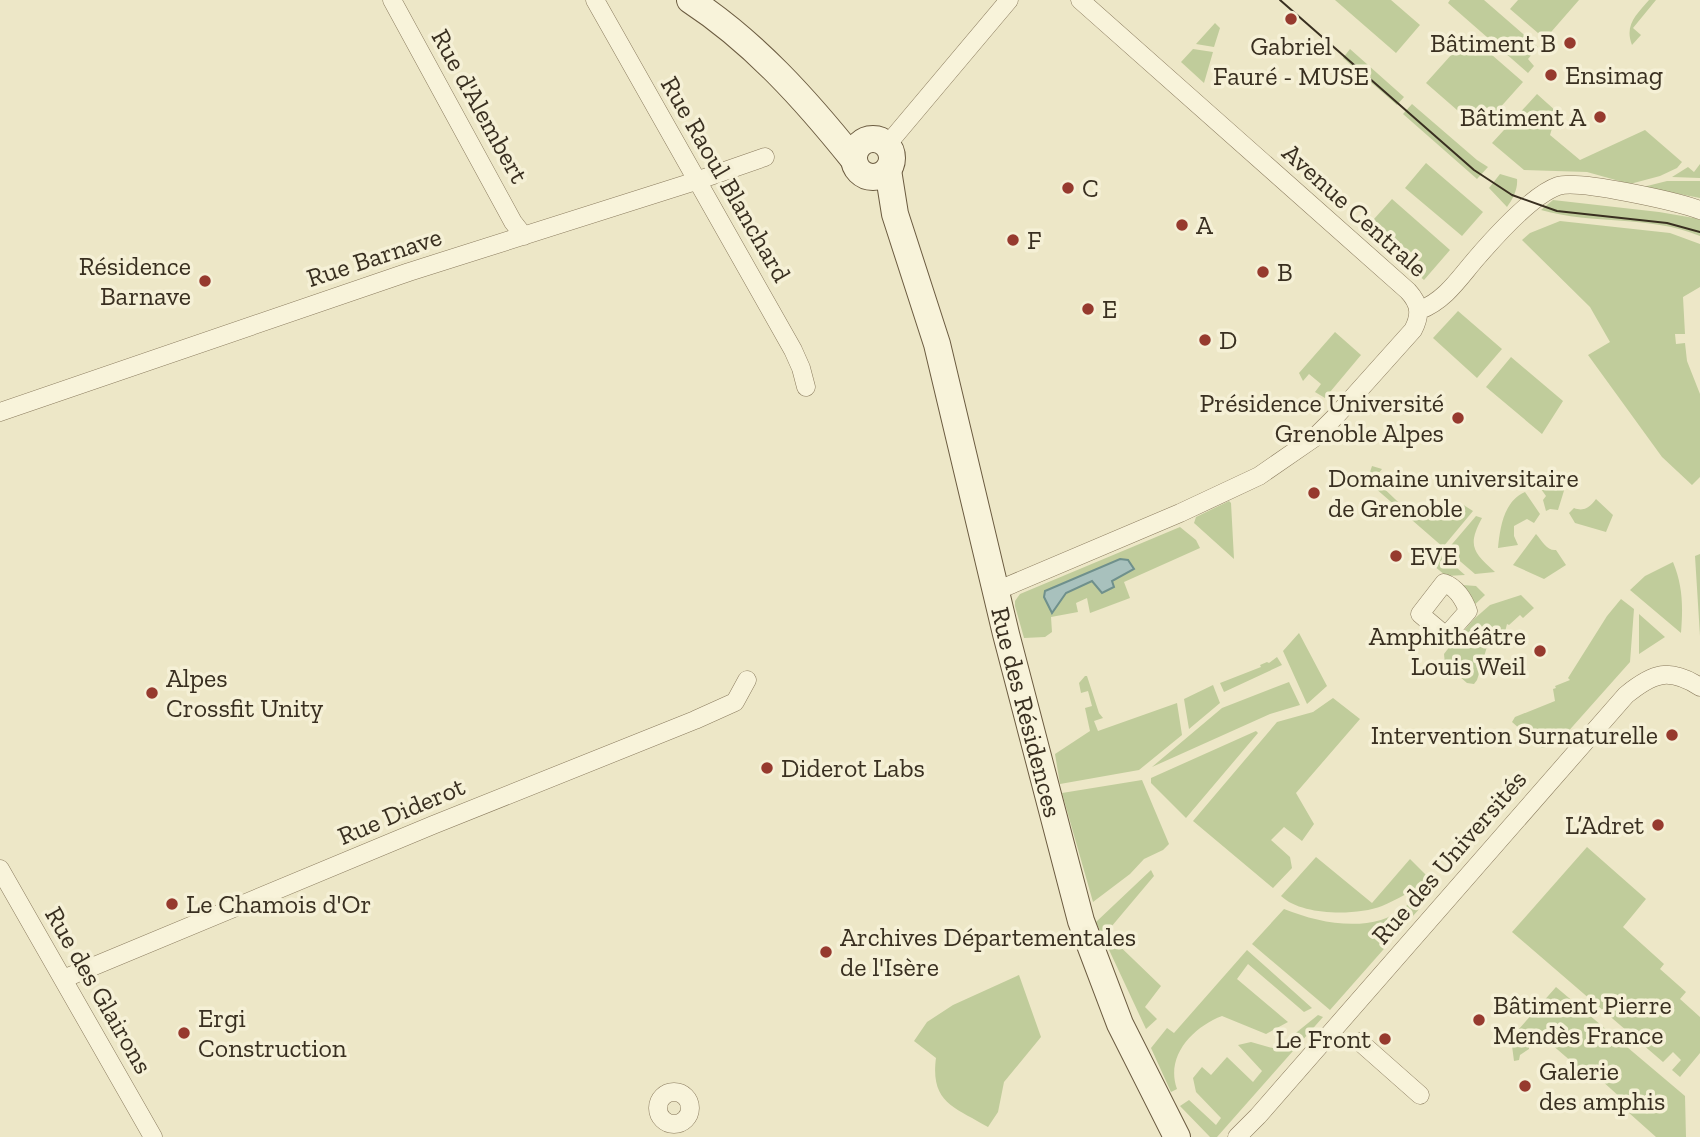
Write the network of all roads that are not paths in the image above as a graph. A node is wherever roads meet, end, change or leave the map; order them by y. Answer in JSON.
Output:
{"nodes":[{"id":1,"x":392,"y":0,"type":"edge"},
{"id":2,"x":595,"y":0,"type":"edge"},
{"id":3,"x":690,"y":0,"type":"edge"},
{"id":4,"x":1009,"y":0,"type":"edge"},
{"id":5,"x":1080,"y":0,"type":"edge"},
{"id":6,"x":765,"y":157,"type":"dead end"},
{"id":7,"x":872,"y":159,"type":"junction"},
{"id":8,"x":696,"y":181,"type":"junction"},
{"id":9,"x":1700,"y":210,"type":"edge"},
{"id":10,"x":524,"y":236,"type":"junction"},
{"id":11,"x":1420,"y":310,"type":"junction"},
{"id":12,"x":806,"y":387,"type":"dead end"},
{"id":13,"x":0,"y":412,"type":"edge"},
{"id":14,"x":996,"y":591,"type":"junction"},
{"id":15,"x":747,"y":680,"type":"dead end"},
{"id":16,"x":1700,"y":687,"type":"edge"},
{"id":17,"x":0,"y":869,"type":"edge"},
{"id":18,"x":63,"y":979,"type":"junction"},
{"id":19,"x":1360,"y":1042,"type":"dead end"},
{"id":20,"x":1420,"y":1095,"type":"dead end"},
{"id":21,"x":1258,"y":1116,"type":"junction"},
{"id":22,"x":153,"y":1137,"type":"edge"},
{"id":23,"x":1177,"y":1137,"type":"edge"},
{"id":24,"x":1237,"y":1137,"type":"edge"},
{"id":25,"x":1246,"y":1137,"type":"edge"}],
"edges":[{"from":1,"to":10,"type":"street","name":"Rue d'Alembert"},
{"from":2,"to":8,"type":"street","name":"Rue Raoul Blanchard"},
{"from":3,"to":7,"type":"street"},
{"from":4,"to":7,"type":"street"},
{"from":5,"to":11,"type":"street","name":"Avenue Centrale"},
{"from":6,"to":8,"type":"street","name":"Rue Barnave"},
{"from":7,"to":14,"type":"street","name":"Rue des Résidences"},
{"from":8,"to":10,"type":"street","name":"Rue Barnave"},
{"from":8,"to":12,"type":"street","name":"Rue Raoul Blanchard"},
{"from":9,"to":11,"type":"street"},
{"from":10,"to":13,"type":"street","name":"Rue Barnave"},
{"from":11,"to":14,"type":"street","name":"Avenue Centrale"},
{"from":14,"to":23,"type":"street","name":"Rue des Résidences"},
{"from":15,"to":18,"type":"street","name":"Rue Diderot"},
{"from":16,"to":21,"type":"street","name":"Rue des Universités"},
{"from":17,"to":18,"type":"street","name":"Rue des Glairons"},
{"from":18,"to":22,"type":"street","name":"Rue des Glairons"},
{"from":19,"to":20,"type":"street"},
{"from":21,"to":24,"type":"street","name":"Rue des Universités"},
{"from":21,"to":25,"type":"street","name":"Rue des Universités"}]}
